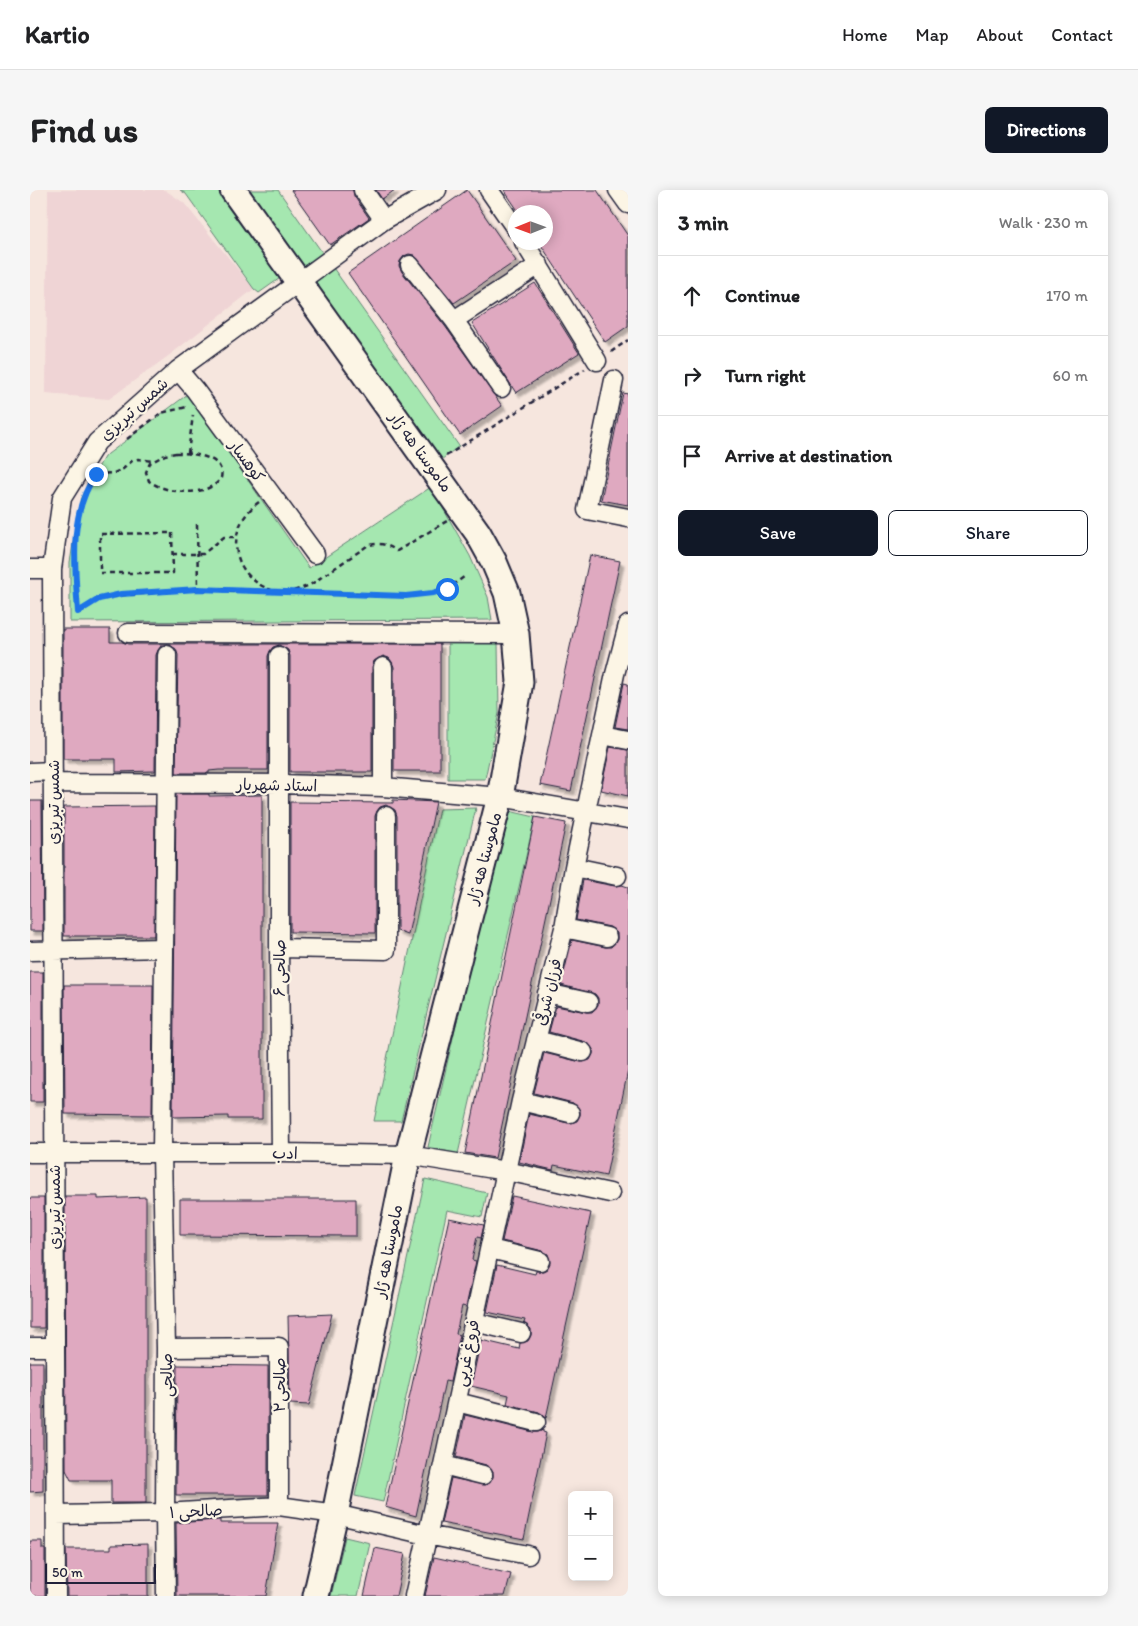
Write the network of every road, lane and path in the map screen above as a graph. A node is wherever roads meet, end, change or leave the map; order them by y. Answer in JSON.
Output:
{"nodes":[{"id":1,"x":233,"y":190,"type":"edge"},
{"id":2,"x":363,"y":190,"type":"edge"},
{"id":3,"x":437,"y":190,"type":"edge"},
{"id":4,"x":489,"y":190,"type":"edge"},
{"id":5,"x":618,"y":190,"type":"edge"},
{"id":6,"x":628,"y":204,"type":"edge"},
{"id":7,"x":508,"y":217,"type":"edge"},
{"id":8,"x":384,"y":220,"type":"junction"},
{"id":9,"x":529,"y":250,"type":"edge"},
{"id":10,"x":410,"y":264,"type":"dead end"},
{"id":11,"x":539,"y":265,"type":"junction"},
{"id":12,"x":299,"y":281,"type":"junction"},
{"id":13,"x":454,"y":320,"type":"junction"},
{"id":14,"x":628,"y":340,"type":"edge"},
{"id":15,"x":597,"y":361,"type":"junction"},
{"id":16,"x":178,"y":370,"type":"junction"},
{"id":17,"x":614,"y":380,"type":"dead end"},
{"id":18,"x":502,"y":388,"type":"dead end"},
{"id":19,"x":189,"y":406,"type":"dead end"},
{"id":20,"x":193,"y":414,"type":"dead end"},
{"id":21,"x":124,"y":441,"type":"dead end"},
{"id":22,"x":188,"y":453,"type":"junction"},
{"id":23,"x":152,"y":461,"type":"junction"},
{"id":24,"x":101,"y":466,"type":"dead end"},
{"id":25,"x":430,"y":466,"type":"junction"},
{"id":26,"x":89,"y":486,"type":"dead end"},
{"id":27,"x":628,"y":518,"type":"edge"},
{"id":28,"x":198,"y":524,"type":"dead end"},
{"id":29,"x":236,"y":537,"type":"dead end"},
{"id":30,"x":172,"y":554,"type":"junction"},
{"id":31,"x":198,"y":554,"type":"junction"},
{"id":32,"x":315,"y":554,"type":"dead end"},
{"id":33,"x":30,"y":569,"type":"edge"},
{"id":34,"x":52,"y":569,"type":"junction"},
{"id":35,"x":464,"y":577,"type":"dead end"},
{"id":36,"x":198,"y":589,"type":"junction"},
{"id":37,"x":628,"y":625,"type":"edge"},
{"id":38,"x":128,"y":633,"type":"dead end"},
{"id":39,"x":516,"y":634,"type":"junction"},
{"id":40,"x":167,"y":655,"type":"dead end"},
{"id":41,"x":279,"y":656,"type":"dead end"},
{"id":42,"x":383,"y":667,"type":"dead end"},
{"id":43,"x":622,"y":676,"type":"edge"},
{"id":44,"x":602,"y":735,"type":"junction"},
{"id":45,"x":628,"y":740,"type":"edge"},
{"id":46,"x":30,"y":772,"type":"edge"},
{"id":47,"x":53,"y":777,"type":"junction"},
{"id":48,"x":166,"y":783,"type":"junction"},
{"id":49,"x":280,"y":784,"type":"junction"},
{"id":50,"x":383,"y":787,"type":"junction"},
{"id":51,"x":500,"y":797,"type":"junction"},
{"id":52,"x":587,"y":812,"type":"junction"},
{"id":53,"x":386,"y":816,"type":"dead end"},
{"id":54,"x":628,"y":819,"type":"edge"},
{"id":55,"x":574,"y":867,"type":"junction"},
{"id":56,"x":616,"y":876,"type":"dead end"},
{"id":57,"x":564,"y":928,"type":"junction"},
{"id":58,"x":607,"y":937,"type":"dead end"},
{"id":59,"x":164,"y":948,"type":"junction"},
{"id":60,"x":279,"y":948,"type":"junction"},
{"id":61,"x":30,"y":951,"type":"edge"},
{"id":62,"x":53,"y":951,"type":"junction"},
{"id":63,"x":548,"y":993,"type":"junction"},
{"id":64,"x":588,"y":1002,"type":"dead end"},
{"id":65,"x":536,"y":1040,"type":"junction"},
{"id":66,"x":583,"y":1052,"type":"dead end"},
{"id":67,"x":521,"y":1101,"type":"junction"},
{"id":68,"x":570,"y":1113,"type":"dead end"},
{"id":69,"x":30,"y":1153,"type":"edge"},
{"id":70,"x":54,"y":1153,"type":"junction"},
{"id":71,"x":162,"y":1153,"type":"junction"},
{"id":72,"x":281,"y":1153,"type":"junction"},
{"id":73,"x":408,"y":1155,"type":"junction"},
{"id":74,"x":506,"y":1171,"type":"junction"},
{"id":75,"x":610,"y":1193,"type":"dead end"},
{"id":76,"x":490,"y":1249,"type":"junction"},
{"id":77,"x":540,"y":1262,"type":"dead end"},
{"id":78,"x":474,"y":1322,"type":"junction"},
{"id":79,"x":521,"y":1333,"type":"dead end"},
{"id":80,"x":30,"y":1347,"type":"edge"},
{"id":81,"x":55,"y":1347,"type":"junction"},
{"id":82,"x":166,"y":1348,"type":"junction"},
{"id":83,"x":457,"y":1402,"type":"junction"},
{"id":84,"x":536,"y":1422,"type":"dead end"},
{"id":85,"x":444,"y":1464,"type":"junction"},
{"id":86,"x":483,"y":1475,"type":"dead end"},
{"id":87,"x":279,"y":1506,"type":"junction"},
{"id":88,"x":164,"y":1513,"type":"junction"},
{"id":89,"x":335,"y":1514,"type":"junction"},
{"id":90,"x":56,"y":1515,"type":"junction"},
{"id":91,"x":427,"y":1535,"type":"junction"},
{"id":92,"x":528,"y":1555,"type":"dead end"},
{"id":93,"x":56,"y":1596,"type":"edge"},
{"id":94,"x":166,"y":1596,"type":"edge"},
{"id":95,"x":316,"y":1596,"type":"edge"},
{"id":96,"x":414,"y":1596,"type":"edge"}],
"edges":[{"from":1,"to":12,"type":"main road","name":"ماموستا هه ژار"},
{"from":2,"to":8,"type":"street"},
{"from":3,"to":8,"type":"street","name":"شمس تبریزی"},
{"from":4,"to":7,"type":"street"},
{"from":5,"to":6,"type":"street"},
{"from":8,"to":12,"type":"street","name":"شمس تبریزی"},
{"from":9,"to":11,"type":"street"},
{"from":10,"to":13,"type":"street"},
{"from":11,"to":13,"type":"street"},
{"from":11,"to":15,"type":"street"},
{"from":12,"to":16,"type":"street","name":"شمس تبریزی"},
{"from":12,"to":25,"type":"main road","name":"ماموستا هه ژار"},
{"from":13,"to":18,"type":"street"},
{"from":14,"to":15,"type":"path"},
{"from":15,"to":25,"type":"path"},
{"from":16,"to":32,"type":"street","name":"کوهسار"},
{"from":16,"to":34,"type":"street","name":"شمس تبریزی"},
{"from":17,"to":27,"type":"street"},
{"from":19,"to":21,"type":"path"},
{"from":20,"to":22,"type":"path"},
{"from":22,"to":23,"type":"path"},
{"from":22,"to":23,"type":"path"},
{"from":23,"to":24,"type":"path"},
{"from":25,"to":39,"type":"main road","name":"ماموستا هه ژار"},
{"from":26,"to":36,"type":"path"},
{"from":28,"to":31,"type":"path"},
{"from":29,"to":31,"type":"path"},
{"from":30,"to":30,"type":"path"},
{"from":30,"to":31,"type":"path"},
{"from":31,"to":36,"type":"path"},
{"from":33,"to":34,"type":"street"},
{"from":34,"to":47,"type":"street","name":"شمس تبریزی"},
{"from":35,"to":36,"type":"path"},
{"from":37,"to":43,"type":"street","name":"فرزان شرقی"},
{"from":38,"to":39,"type":"street"},
{"from":39,"to":51,"type":"main road","name":"ماموستا هه ژار"},
{"from":40,"to":48,"type":"street","name":"صالحی"},
{"from":41,"to":49,"type":"street","name":"صالحی ۶"},
{"from":42,"to":50,"type":"street"},
{"from":43,"to":44,"type":"street","name":"فرزان شرقی"},
{"from":44,"to":45,"type":"street"},
{"from":44,"to":52,"type":"street","name":"فرزان شرقی"},
{"from":46,"to":47,"type":"street","name":"استاد شهریار"},
{"from":47,"to":48,"type":"street","name":"استاد شهریار"},
{"from":47,"to":62,"type":"street","name":"شمس تبریزی"},
{"from":48,"to":49,"type":"street","name":"استاد شهریار"},
{"from":48,"to":59,"type":"street","name":"صالحی"},
{"from":49,"to":50,"type":"street","name":"استاد شهریار"},
{"from":49,"to":60,"type":"street","name":"صالحی ۶"},
{"from":50,"to":51,"type":"street","name":"استاد شهریار"},
{"from":51,"to":52,"type":"street","name":"استاد شهریار"},
{"from":51,"to":73,"type":"main road","name":"ماموستا هه ژار"},
{"from":52,"to":54,"type":"street","name":"استاد شهریار"},
{"from":52,"to":55,"type":"street","name":"فرزان شرقی"},
{"from":53,"to":60,"type":"street"},
{"from":55,"to":56,"type":"street"},
{"from":55,"to":57,"type":"street","name":"فرزان شرقی"},
{"from":57,"to":58,"type":"street"},
{"from":57,"to":63,"type":"street","name":"فرزان شرقی"},
{"from":59,"to":62,"type":"street"},
{"from":59,"to":71,"type":"street","name":"صالحی"},
{"from":60,"to":72,"type":"street","name":"صالحی ۶"},
{"from":61,"to":62,"type":"street"},
{"from":62,"to":70,"type":"street","name":"شمس تبریزی"},
{"from":63,"to":64,"type":"street"},
{"from":63,"to":65,"type":"street","name":"فرزان شرقی"},
{"from":65,"to":66,"type":"street"},
{"from":65,"to":67,"type":"street","name":"فرزان شرقی"},
{"from":67,"to":68,"type":"street"},
{"from":67,"to":74,"type":"street","name":"فرزان شرقی"},
{"from":69,"to":70,"type":"street","name":"ادب"},
{"from":70,"to":71,"type":"street","name":"ادب"},
{"from":70,"to":81,"type":"street","name":"شمس تبریزی"},
{"from":71,"to":72,"type":"street","name":"ادب"},
{"from":71,"to":82,"type":"street","name":"صالحی"},
{"from":72,"to":73,"type":"street","name":"ادب"},
{"from":73,"to":74,"type":"street","name":"ادب"},
{"from":73,"to":89,"type":"main road","name":"ماموستا هه ژار"},
{"from":74,"to":75,"type":"street","name":"ادب"},
{"from":74,"to":76,"type":"street","name":"فروغ غربی"},
{"from":76,"to":77,"type":"street"},
{"from":76,"to":78,"type":"street","name":"فروغ غربی"},
{"from":78,"to":79,"type":"street"},
{"from":78,"to":83,"type":"street","name":"فروغ غربی"},
{"from":80,"to":81,"type":"street"},
{"from":81,"to":90,"type":"street","name":"شمس تبریزی"},
{"from":82,"to":87,"type":"street","name":"صالحی۲"},
{"from":82,"to":88,"type":"street","name":"صالحی"},
{"from":83,"to":84,"type":"street"},
{"from":83,"to":85,"type":"street","name":"فروغ غربی"},
{"from":85,"to":86,"type":"street"},
{"from":85,"to":91,"type":"street","name":"فروغ غربی"},
{"from":87,"to":88,"type":"street","name":"صالحی ۱"},
{"from":87,"to":89,"type":"street","name":"صالحی ۱"},
{"from":88,"to":90,"type":"street","name":"صالحی ۱"},
{"from":88,"to":94,"type":"street","name":"صالحی"},
{"from":89,"to":91,"type":"street","name":"صالحی ۱"},
{"from":89,"to":95,"type":"main road","name":"ماموستا هه ژار"},
{"from":90,"to":93,"type":"street","name":"شمس تبریزی"},
{"from":91,"to":92,"type":"street","name":"صالحی ۱"},
{"from":91,"to":96,"type":"street","name":"فروغ غربی"}]}
